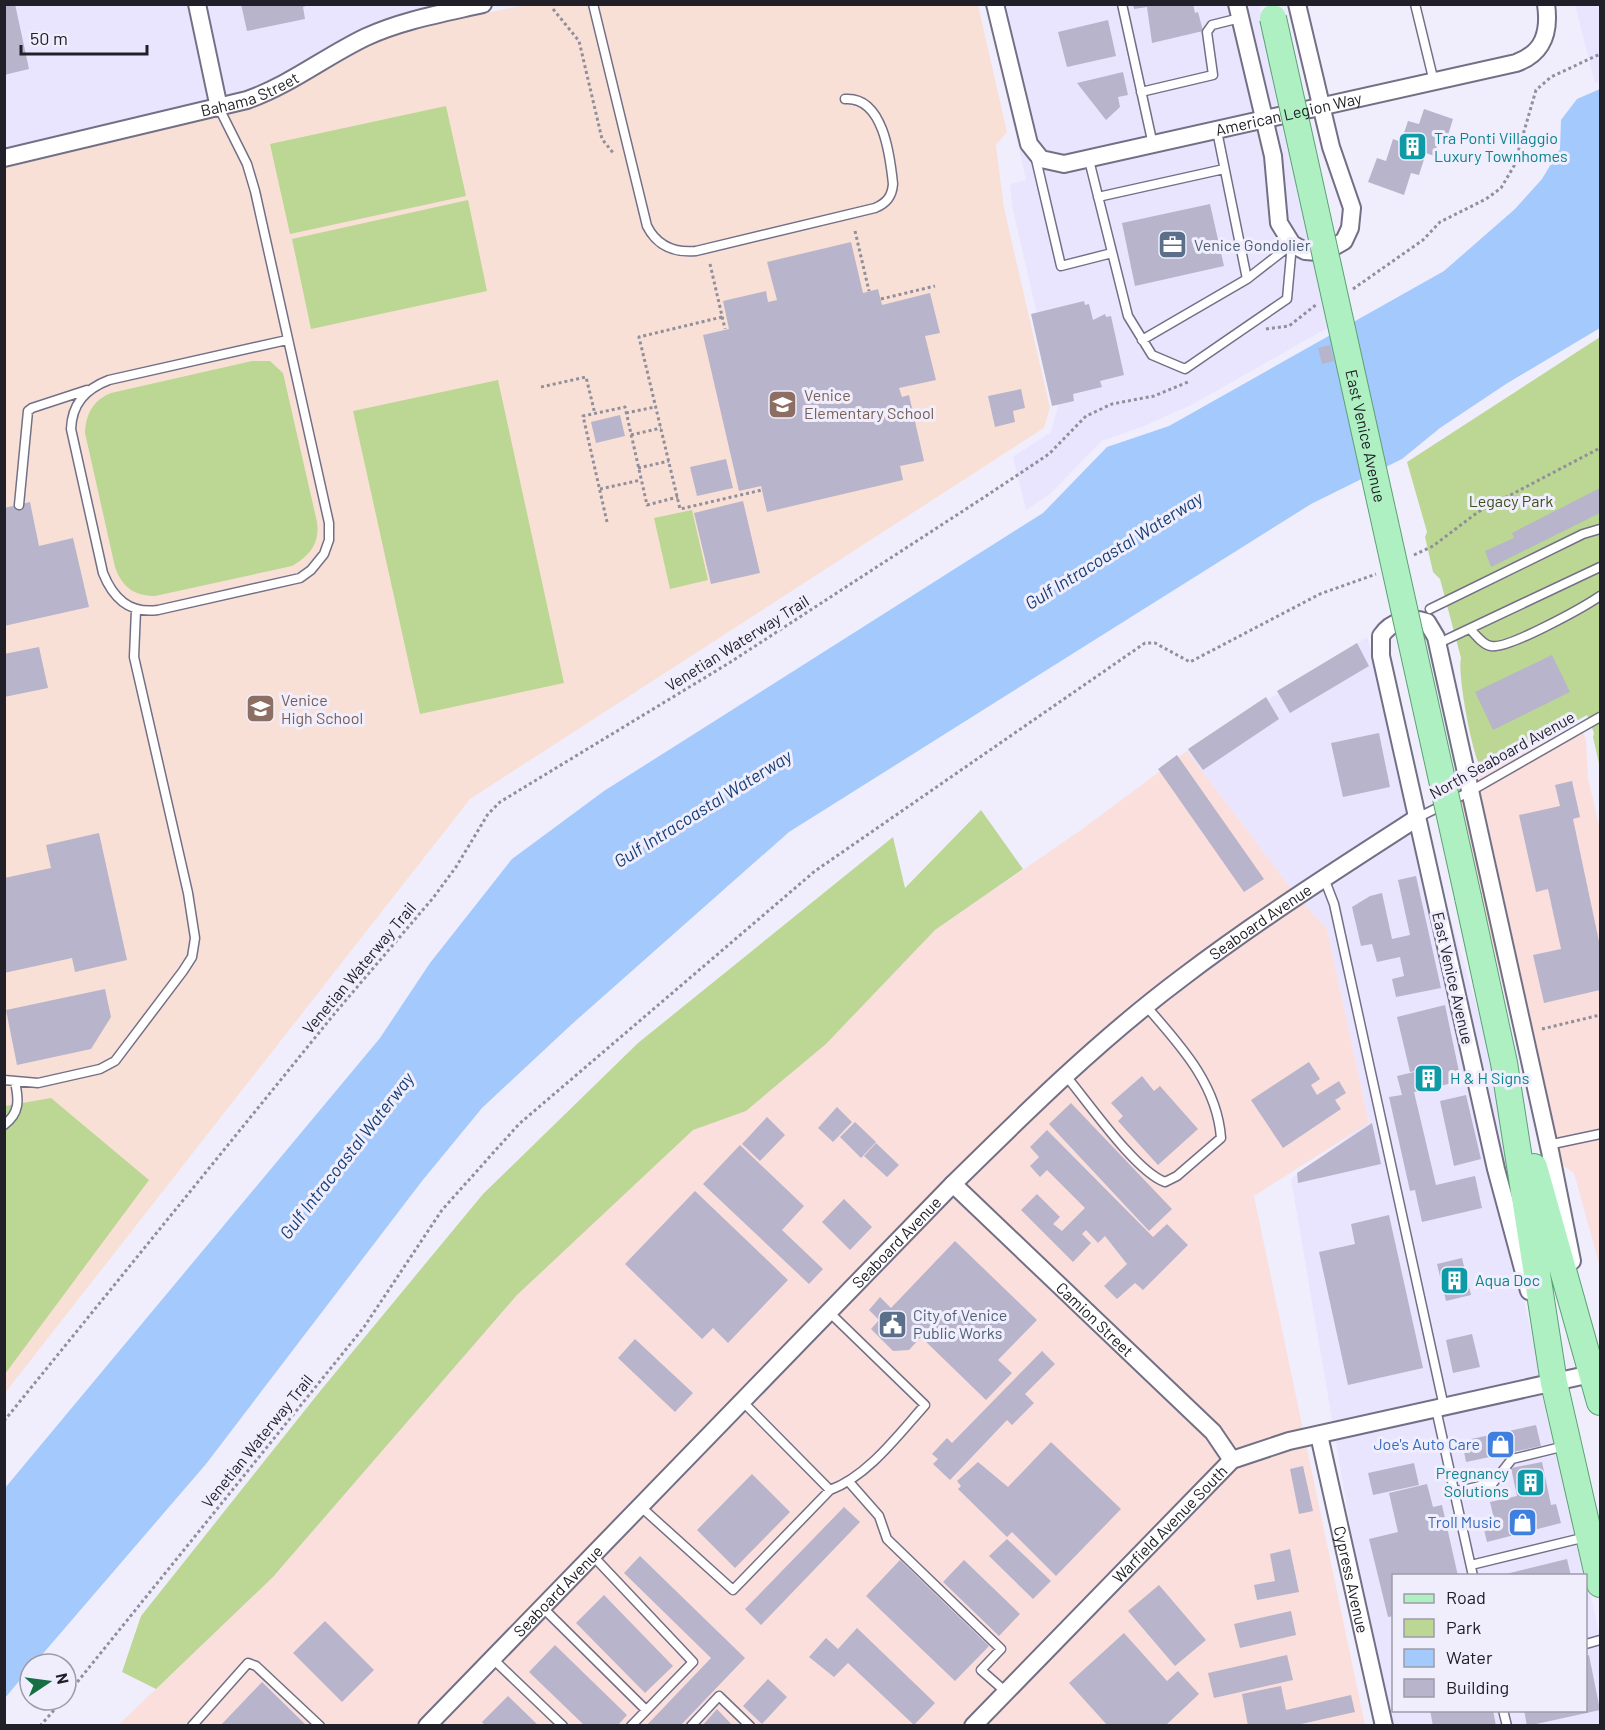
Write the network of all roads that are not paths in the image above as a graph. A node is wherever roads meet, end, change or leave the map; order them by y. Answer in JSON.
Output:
{"nodes":[{"id":1,"x":197,"y":4,"type":"edge"},
{"id":2,"x":483,"y":4,"type":"edge"},
{"id":3,"x":593,"y":4,"type":"edge"},
{"id":4,"x":995,"y":4,"type":"edge"},
{"id":5,"x":1122,"y":4,"type":"edge"},
{"id":6,"x":1297,"y":4,"type":"edge"},
{"id":7,"x":1415,"y":4,"type":"edge"},
{"id":8,"x":1546,"y":4,"type":"edge"},
{"id":9,"x":1238,"y":11,"type":"edge"},
{"id":10,"x":1271,"y":11,"type":"edge"},
{"id":11,"x":1434,"y":83,"type":"junction"},
{"id":12,"x":1141,"y":92,"type":"junction"},
{"id":13,"x":845,"y":99,"type":"dead end"},
{"id":14,"x":219,"y":108,"type":"junction"},
{"id":15,"x":1321,"y":109,"type":"junction"},
{"id":16,"x":1264,"y":120,"type":"junction"},
{"id":17,"x":1217,"y":131,"type":"junction"},
{"id":18,"x":1153,"y":145,"type":"junction"},
{"id":19,"x":1035,"y":155,"type":"junction"},
{"id":20,"x":4,"y":158,"type":"edge"},
{"id":21,"x":1089,"y":160,"type":"junction"},
{"id":22,"x":1224,"y":170,"type":"junction"},
{"id":23,"x":1098,"y":198,"type":"junction"},
{"id":24,"x":1292,"y":244,"type":"junction"},
{"id":25,"x":1112,"y":253,"type":"junction"},
{"id":26,"x":1247,"y":279,"type":"junction"},
{"id":27,"x":287,"y":340,"type":"junction"},
{"id":28,"x":1142,"y":340,"type":"junction"},
{"id":29,"x":89,"y":390,"type":"junction"},
{"id":30,"x":19,"y":505,"type":"dead end"},
{"id":31,"x":1600,"y":529,"type":"edge"},
{"id":32,"x":1600,"y":567,"type":"edge"},
{"id":33,"x":1600,"y":596,"type":"edge"},
{"id":34,"x":136,"y":609,"type":"junction"},
{"id":35,"x":1430,"y":609,"type":"dead end"},
{"id":36,"x":1470,"y":629,"type":"junction"},
{"id":37,"x":1437,"y":644,"type":"junction"},
{"id":38,"x":1600,"y":717,"type":"edge"},
{"id":39,"x":1469,"y":792,"type":"junction"},
{"id":40,"x":1417,"y":818,"type":"junction"},
{"id":41,"x":1324,"y":878,"type":"junction"},
{"id":42,"x":1146,"y":1006,"type":"junction"},
{"id":43,"x":1504,"y":1063,"type":"junction"},
{"id":44,"x":1066,"y":1076,"type":"junction"},
{"id":45,"x":4,"y":1080,"type":"edge"},
{"id":46,"x":15,"y":1082,"type":"junction"},
{"id":47,"x":4,"y":1125,"type":"edge"},
{"id":48,"x":1600,"y":1134,"type":"edge"},
{"id":49,"x":1548,"y":1145,"type":"junction"},
{"id":50,"x":952,"y":1184,"type":"junction"},
{"id":51,"x":829,"y":1312,"type":"junction"},
{"id":52,"x":1597,"y":1373,"type":"edge"},
{"id":53,"x":1554,"y":1383,"type":"junction"},
{"id":54,"x":743,"y":1402,"type":"junction"},
{"id":55,"x":1600,"y":1402,"type":"edge"},
{"id":56,"x":1440,"y":1408,"type":"junction"},
{"id":57,"x":1319,"y":1434,"type":"junction"},
{"id":58,"x":1569,"y":1445,"type":"junction"},
{"id":59,"x":1232,"y":1460,"type":"junction"},
{"id":60,"x":850,"y":1483,"type":"junction"},
{"id":61,"x":830,"y":1490,"type":"junction"},
{"id":62,"x":1455,"y":1492,"type":"junction"},
{"id":63,"x":640,"y":1507,"type":"junction"},
{"id":64,"x":1590,"y":1537,"type":"junction"},
{"id":65,"x":593,"y":1557,"type":"junction"},
{"id":66,"x":1471,"y":1565,"type":"junction"},
{"id":67,"x":1473,"y":1574,"type":"edge"},
{"id":68,"x":1598,"y":1584,"type":"edge"},
{"id":69,"x":543,"y":1608,"type":"junction"},
{"id":70,"x":493,"y":1659,"type":"junction"},
{"id":71,"x":1006,"y":1692,"type":"junction"},
{"id":72,"x":646,"y":1710,"type":"junction"},
{"id":73,"x":438,"y":1722,"type":"edge"},
{"id":74,"x":192,"y":1725,"type":"edge"},
{"id":75,"x":320,"y":1725,"type":"edge"},
{"id":76,"x":563,"y":1725,"type":"edge"},
{"id":77,"x":631,"y":1725,"type":"edge"},
{"id":78,"x":691,"y":1725,"type":"edge"},
{"id":79,"x":750,"y":1725,"type":"edge"},
{"id":80,"x":973,"y":1725,"type":"edge"},
{"id":81,"x":1384,"y":1725,"type":"edge"}],
"edges":[{"from":1,"to":14,"type":"street"},
{"from":2,"to":14,"type":"street","name":"Bahama Street"},
{"from":3,"to":13,"type":"lane"},
{"from":4,"to":19,"type":"street"},
{"from":5,"to":12,"type":"lane"},
{"from":6,"to":15,"type":"street"},
{"from":7,"to":11,"type":"lane"},
{"from":8,"to":11,"type":"street","name":"American Legion Way"},
{"from":9,"to":12,"type":"lane"},
{"from":9,"to":16,"type":"street"},
{"from":10,"to":43,"type":"main road","name":"East Venice Avenue","bridge":true},
{"from":11,"to":15,"type":"street","name":"American Legion Way"},
{"from":12,"to":18,"type":"lane"},
{"from":14,"to":20,"type":"street","name":"Bahama Street"},
{"from":14,"to":27,"type":"lane"},
{"from":15,"to":16,"type":"street","name":"American Legion Way"},
{"from":15,"to":24,"type":"street"},
{"from":16,"to":17,"type":"street","name":"American Legion Way"},
{"from":16,"to":24,"type":"street"},
{"from":17,"to":18,"type":"street","name":"American Legion Way"},
{"from":17,"to":22,"type":"lane"},
{"from":18,"to":21,"type":"street","name":"American Legion Way"},
{"from":19,"to":21,"type":"street","name":"American Legion Way"},
{"from":19,"to":25,"type":"lane"},
{"from":21,"to":23,"type":"lane"},
{"from":22,"to":23,"type":"lane"},
{"from":22,"to":26,"type":"lane"},
{"from":23,"to":25,"type":"lane"},
{"from":24,"to":26,"type":"lane"},
{"from":24,"to":28,"type":"lane"},
{"from":25,"to":28,"type":"lane"},
{"from":26,"to":28,"type":"lane"},
{"from":27,"to":29,"type":"lane"},
{"from":27,"to":34,"type":"lane"},
{"from":29,"to":30,"type":"lane"},
{"from":29,"to":34,"type":"lane"},
{"from":31,"to":35,"type":"lane"},
{"from":32,"to":36,"type":"lane"},
{"from":33,"to":36,"type":"lane"},
{"from":34,"to":46,"type":"lane"},
{"from":36,"to":37,"type":"lane"},
{"from":37,"to":39,"type":"street","name":"East Venice Avenue"},
{"from":37,"to":40,"type":"street","name":"East Venice Avenue"},
{"from":38,"to":39,"type":"lane","name":"North Seaboard Avenue"},
{"from":39,"to":40,"type":"lane","name":"North Seaboard Avenue"},
{"from":39,"to":49,"type":"street","name":"East Venice Avenue"},
{"from":40,"to":41,"type":"street","name":"Seaboard Avenue"},
{"from":40,"to":53,"type":"street","name":"East Venice Avenue"},
{"from":41,"to":42,"type":"street","name":"Seaboard Avenue"},
{"from":41,"to":56,"type":"lane"},
{"from":42,"to":44,"type":"street","name":"Seaboard Avenue"},
{"from":42,"to":44,"type":"lane"},
{"from":43,"to":52,"type":"main road","name":"East Venice Avenue"},
{"from":43,"to":53,"type":"main road","name":"East Venice Avenue"},
{"from":44,"to":50,"type":"street","name":"Seaboard Avenue"},
{"from":45,"to":46,"type":"lane"},
{"from":46,"to":47,"type":"lane"},
{"from":48,"to":49,"type":"lane"},
{"from":49,"to":52,"type":"street","name":"East Venice Avenue"},
{"from":50,"to":51,"type":"street","name":"Seaboard Avenue"},
{"from":50,"to":59,"type":"street","name":"Camion Street"},
{"from":51,"to":54,"type":"street","name":"Seaboard Avenue"},
{"from":51,"to":60,"type":"lane"},
{"from":52,"to":53,"type":"street","name":"Warfield Avenue South"},
{"from":52,"to":55,"type":"main road","name":"East Venice Avenue"},
{"from":53,"to":56,"type":"street","name":"Warfield Avenue South"},
{"from":53,"to":58,"type":"main road","name":"East Venice Avenue"},
{"from":54,"to":61,"type":"lane"},
{"from":54,"to":63,"type":"street","name":"Seaboard Avenue"},
{"from":56,"to":57,"type":"street","name":"Warfield Avenue South"},
{"from":56,"to":62,"type":"lane"},
{"from":57,"to":59,"type":"street","name":"Warfield Avenue South"},
{"from":57,"to":81,"type":"street","name":"Cypress Avenue"},
{"from":58,"to":62,"type":"lane"},
{"from":58,"to":64,"type":"main road","name":"East Venice Avenue"},
{"from":59,"to":71,"type":"street","name":"Warfield Avenue South"},
{"from":60,"to":61,"type":"lane"},
{"from":60,"to":71,"type":"lane"},
{"from":61,"to":63,"type":"lane"},
{"from":62,"to":66,"type":"lane"},
{"from":63,"to":65,"type":"street","name":"Seaboard Avenue"},
{"from":64,"to":66,"type":"lane"},
{"from":64,"to":68,"type":"main road","name":"East Venice Avenue"},
{"from":65,"to":69,"type":"street","name":"Seaboard Avenue"},
{"from":65,"to":72,"type":"lane"},
{"from":66,"to":67,"type":"lane"},
{"from":69,"to":70,"type":"street","name":"Seaboard Avenue"},
{"from":69,"to":72,"type":"lane"},
{"from":70,"to":73,"type":"street","name":"Seaboard Avenue"},
{"from":70,"to":76,"type":"lane"},
{"from":71,"to":80,"type":"street","name":"Warfield Avenue South"},
{"from":72,"to":77,"type":"lane"},
{"from":74,"to":75,"type":"lane"},
{"from":78,"to":79,"type":"lane"}]}
